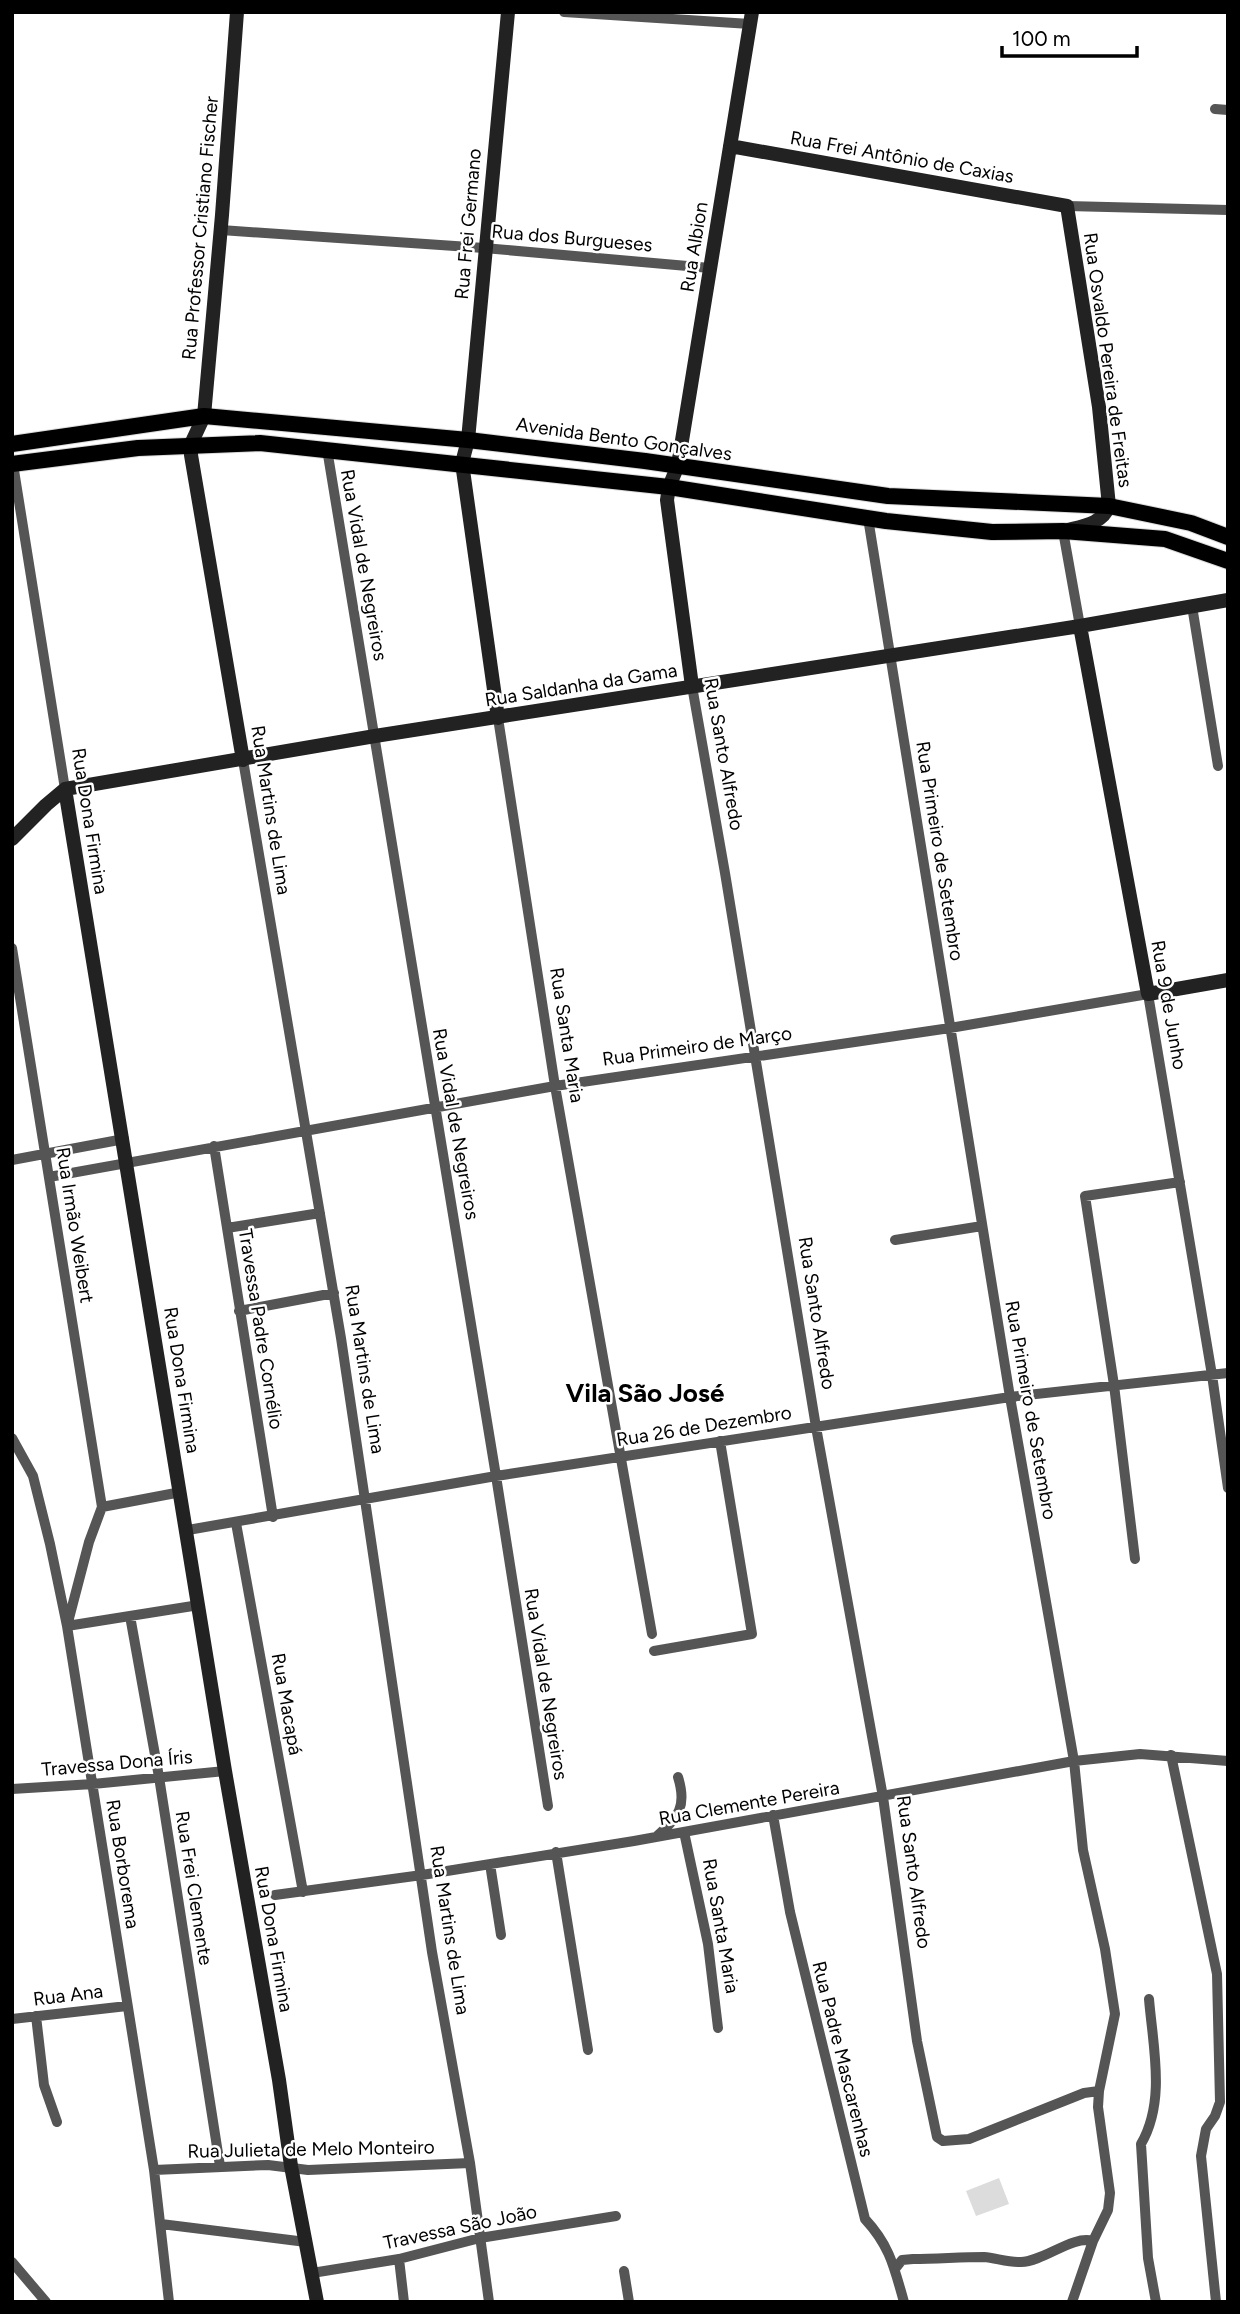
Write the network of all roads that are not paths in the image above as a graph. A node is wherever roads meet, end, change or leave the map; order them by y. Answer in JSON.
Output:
{"nodes":[{"id":1,"x":237,"y":12,"type":"edge"},
{"id":2,"x":508,"y":12,"type":"edge"},
{"id":3,"x":564,"y":12,"type":"edge"},
{"id":4,"x":751,"y":18,"type":"edge"},
{"id":5,"x":1215,"y":109,"type":"dead end"},
{"id":6,"x":1228,"y":110,"type":"edge"},
{"id":7,"x":730,"y":146,"type":"junction"},
{"id":8,"x":1067,"y":206,"type":"junction"},
{"id":9,"x":1228,"y":210,"type":"edge"},
{"id":10,"x":221,"y":230,"type":"junction"},
{"id":11,"x":484,"y":248,"type":"junction"},
{"id":12,"x":710,"y":268,"type":"junction"},
{"id":13,"x":204,"y":416,"type":"junction"},
{"id":14,"x":468,"y":440,"type":"junction"},
{"id":15,"x":12,"y":444,"type":"edge"},
{"id":16,"x":191,"y":444,"type":"junction"},
{"id":17,"x":327,"y":449,"type":"junction"},
{"id":18,"x":462,"y":463,"type":"junction"},
{"id":19,"x":13,"y":464,"type":"edge"},
{"id":20,"x":678,"y":465,"type":"junction"},
{"id":21,"x":669,"y":487,"type":"junction"},
{"id":22,"x":1109,"y":506,"type":"junction"},
{"id":23,"x":868,"y":518,"type":"junction"},
{"id":24,"x":1063,"y":531,"type":"junction"},
{"id":25,"x":1228,"y":537,"type":"edge"},
{"id":26,"x":1228,"y":561,"type":"edge"},
{"id":27,"x":1228,"y":600,"type":"edge"},
{"id":28,"x":1192,"y":606,"type":"junction"},
{"id":29,"x":1080,"y":626,"type":"junction"},
{"id":30,"x":889,"y":656,"type":"junction"},
{"id":31,"x":692,"y":686,"type":"junction"},
{"id":32,"x":498,"y":719,"type":"junction"},
{"id":33,"x":375,"y":736,"type":"junction"},
{"id":34,"x":243,"y":760,"type":"junction"},
{"id":35,"x":1218,"y":766,"type":"dead end"},
{"id":36,"x":65,"y":789,"type":"junction"},
{"id":37,"x":12,"y":839,"type":"edge"},
{"id":38,"x":12,"y":948,"type":"edge"},
{"id":39,"x":1228,"y":980,"type":"edge"},
{"id":40,"x":1148,"y":994,"type":"junction"},
{"id":41,"x":950,"y":1028,"type":"junction"},
{"id":42,"x":756,"y":1057,"type":"junction"},
{"id":43,"x":555,"y":1086,"type":"junction"},
{"id":44,"x":434,"y":1108,"type":"junction"},
{"id":45,"x":305,"y":1131,"type":"junction"},
{"id":46,"x":124,"y":1139,"type":"junction"},
{"id":47,"x":215,"y":1146,"type":"junction"},
{"id":48,"x":46,"y":1154,"type":"junction"},
{"id":49,"x":12,"y":1160,"type":"edge"},
{"id":50,"x":127,"y":1162,"type":"junction"},
{"id":51,"x":49,"y":1177,"type":"junction"},
{"id":52,"x":1180,"y":1182,"type":"junction"},
{"id":53,"x":320,"y":1213,"type":"junction"},
{"id":54,"x":982,"y":1226,"type":"junction"},
{"id":55,"x":227,"y":1228,"type":"junction"},
{"id":56,"x":895,"y":1240,"type":"dead end"},
{"id":57,"x":334,"y":1293,"type":"junction"},
{"id":58,"x":239,"y":1311,"type":"junction"},
{"id":59,"x":1228,"y":1373,"type":"edge"},
{"id":60,"x":1212,"y":1375,"type":"junction"},
{"id":61,"x":1114,"y":1385,"type":"junction"},
{"id":62,"x":1010,"y":1397,"type":"junction"},
{"id":63,"x":816,"y":1427,"type":"junction"},
{"id":64,"x":12,"y":1438,"type":"edge"},
{"id":65,"x":720,"y":1441,"type":"junction"},
{"id":66,"x":622,"y":1456,"type":"junction"},
{"id":67,"x":496,"y":1476,"type":"junction"},
{"id":68,"x":1228,"y":1488,"type":"edge"},
{"id":69,"x":181,"y":1493,"type":"junction"},
{"id":70,"x":366,"y":1500,"type":"junction"},
{"id":71,"x":102,"y":1507,"type":"junction"},
{"id":72,"x":273,"y":1517,"type":"junction"},
{"id":73,"x":236,"y":1523,"type":"junction"},
{"id":74,"x":188,"y":1530,"type":"junction"},
{"id":75,"x":1135,"y":1559,"type":"dead end"},
{"id":76,"x":199,"y":1605,"type":"junction"},
{"id":77,"x":130,"y":1616,"type":"junction"},
{"id":78,"x":66,"y":1626,"type":"junction"},
{"id":79,"x":652,"y":1634,"type":"dead end"},
{"id":80,"x":654,"y":1651,"type":"dead end"},
{"id":81,"x":1171,"y":1755,"type":"junction"},
{"id":82,"x":1074,"y":1761,"type":"junction"},
{"id":83,"x":1228,"y":1761,"type":"edge"},
{"id":84,"x":226,"y":1771,"type":"junction"},
{"id":85,"x":159,"y":1777,"type":"junction"},
{"id":86,"x":678,"y":1777,"type":"dead end"},
{"id":87,"x":93,"y":1784,"type":"junction"},
{"id":88,"x":12,"y":1788,"type":"edge"},
{"id":89,"x":883,"y":1797,"type":"junction"},
{"id":90,"x":548,"y":1806,"type":"dead end"},
{"id":91,"x":773,"y":1815,"type":"junction"},
{"id":92,"x":684,"y":1832,"type":"junction"},
{"id":93,"x":657,"y":1836,"type":"junction"},
{"id":94,"x":556,"y":1852,"type":"junction"},
{"id":95,"x":490,"y":1864,"type":"junction"},
{"id":96,"x":422,"y":1875,"type":"junction"},
{"id":97,"x":303,"y":1892,"type":"junction"},
{"id":98,"x":275,"y":1895,"type":"dead end"},
{"id":99,"x":501,"y":1935,"type":"dead end"},
{"id":100,"x":1149,"y":1999,"type":"dead end"},
{"id":101,"x":127,"y":2006,"type":"junction"},
{"id":102,"x":36,"y":2017,"type":"junction"},
{"id":103,"x":12,"y":2019,"type":"edge"},
{"id":104,"x":718,"y":2028,"type":"dead end"},
{"id":105,"x":588,"y":2050,"type":"dead end"},
{"id":106,"x":1098,"y":2091,"type":"junction"},
{"id":107,"x":57,"y":2122,"type":"dead end"},
{"id":108,"x":470,"y":2162,"type":"junction"},
{"id":109,"x":220,"y":2166,"type":"junction"},
{"id":110,"x":291,"y":2166,"type":"junction"},
{"id":111,"x":154,"y":2170,"type":"junction"},
{"id":112,"x":616,"y":2216,"type":"dead end"},
{"id":113,"x":161,"y":2224,"type":"junction"},
{"id":114,"x":480,"y":2238,"type":"junction"},
{"id":115,"x":1093,"y":2241,"type":"junction"},
{"id":116,"x":306,"y":2242,"type":"junction"},
{"id":117,"x":399,"y":2259,"type":"junction"},
{"id":118,"x":12,"y":2262,"type":"edge"},
{"id":119,"x":895,"y":2269,"type":"junction"},
{"id":120,"x":624,"y":2271,"type":"dead end"},
{"id":121,"x":312,"y":2273,"type":"junction"},
{"id":122,"x":46,"y":2302,"type":"edge"},
{"id":123,"x":169,"y":2302,"type":"edge"},
{"id":124,"x":317,"y":2302,"type":"edge"},
{"id":125,"x":404,"y":2302,"type":"edge"},
{"id":126,"x":489,"y":2302,"type":"edge"},
{"id":127,"x":629,"y":2302,"type":"edge"},
{"id":128,"x":904,"y":2302,"type":"edge"},
{"id":129,"x":1072,"y":2302,"type":"edge"},
{"id":130,"x":1156,"y":2302,"type":"edge"},
{"id":131,"x":1216,"y":2302,"type":"edge"}],
"edges":[{"from":1,"to":10,"type":"street","name":"Rua Professor Cristiano Fischer"},
{"from":2,"to":11,"type":"street","name":"Rua Frei Germano"},
{"from":3,"to":4,"type":"street"},
{"from":4,"to":7,"type":"street","name":"Rua Albion"},
{"from":5,"to":6,"type":"street"},
{"from":7,"to":8,"type":"street","name":"Rua Frei Antônio de Caxias"},
{"from":7,"to":12,"type":"street","name":"Rua Albion"},
{"from":8,"to":9,"type":"street"},
{"from":8,"to":22,"type":"street","name":"Rua Osvaldo Pereira de Freitas"},
{"from":10,"to":11,"type":"street","name":"Rua dos Burgueses"},
{"from":10,"to":13,"type":"street","name":"Rua Professor Cristiano Fischer"},
{"from":11,"to":12,"type":"street","name":"Rua dos Burgueses"},
{"from":11,"to":14,"type":"street","name":"Rua Frei Germano"},
{"from":12,"to":20,"type":"street","name":"Rua Albion"},
{"from":13,"to":14,"type":"main road","name":"Avenida Bento Gonçalves"},
{"from":13,"to":15,"type":"main road","name":"Avenida Bento Gonçalves"},
{"from":13,"to":16,"type":"street","name":"Rua Professor Cristiano Fischer"},
{"from":14,"to":18,"type":"street","name":"Rua Santa Maria"},
{"from":14,"to":20,"type":"main road","name":"Avenida Bento Gonçalves"},
{"from":16,"to":17,"type":"main road"},
{"from":16,"to":19,"type":"main road"},
{"from":16,"to":34,"type":"street","name":"Rua Martins de Lima"},
{"from":17,"to":18,"type":"main road"},
{"from":17,"to":33,"type":"street","name":"Rua Vidal de Negreiros"},
{"from":18,"to":21,"type":"main road"},
{"from":18,"to":32,"type":"street","name":"Rua Santa Maria"},
{"from":19,"to":36,"type":"street","name":"Rua Dona Firmina"},
{"from":20,"to":21,"type":"street","name":"Rua Albion"},
{"from":20,"to":22,"type":"main road","name":"Avenida Bento Gonçalves"},
{"from":21,"to":23,"type":"main road"},
{"from":21,"to":31,"type":"street","name":"Rua Santo Alfredo"},
{"from":22,"to":24,"type":"street","name":"Rua Osvaldo Pereira de Freitas"},
{"from":22,"to":25,"type":"main road","name":"Avenida Bento Gonçalves"},
{"from":23,"to":24,"type":"main road"},
{"from":23,"to":30,"type":"street","name":"Rua Primeiro de Setembro"},
{"from":24,"to":26,"type":"main road"},
{"from":24,"to":29,"type":"street","name":"Rua 9 de Junho"},
{"from":27,"to":28,"type":"street","name":"Rua Saldanha da Gama"},
{"from":28,"to":29,"type":"street","name":"Rua Saldanha da Gama"},
{"from":28,"to":35,"type":"street"},
{"from":29,"to":30,"type":"street","name":"Rua Saldanha da Gama"},
{"from":29,"to":40,"type":"street","name":"Rua 9 de Junho"},
{"from":30,"to":31,"type":"street","name":"Rua Saldanha da Gama"},
{"from":30,"to":41,"type":"street","name":"Rua Primeiro de Setembro"},
{"from":31,"to":32,"type":"street","name":"Rua Saldanha da Gama"},
{"from":31,"to":42,"type":"street","name":"Rua Santo Alfredo"},
{"from":32,"to":33,"type":"street","name":"Rua Saldanha da Gama"},
{"from":32,"to":43,"type":"street","name":"Rua Santa Maria"},
{"from":33,"to":34,"type":"street","name":"Rua Saldanha da Gama"},
{"from":33,"to":44,"type":"street","name":"Rua Vidal de Negreiros"},
{"from":34,"to":36,"type":"street","name":"Rua Saldanha da Gama"},
{"from":34,"to":45,"type":"street","name":"Rua Martins de Lima"},
{"from":36,"to":37,"type":"street"},
{"from":36,"to":46,"type":"street","name":"Rua Dona Firmina"},
{"from":38,"to":48,"type":"street","name":"Rua Irmão Weibert"},
{"from":39,"to":40,"type":"street","name":"Rua Primeiro de Março"},
{"from":40,"to":41,"type":"street","name":"Rua Primeiro de Março"},
{"from":40,"to":52,"type":"street","name":"Rua 9 de Junho"},
{"from":41,"to":42,"type":"street","name":"Rua Primeiro de Março"},
{"from":41,"to":54,"type":"street","name":"Rua Primeiro de Setembro"},
{"from":42,"to":43,"type":"street","name":"Rua Primeiro de Março"},
{"from":42,"to":63,"type":"street","name":"Rua Santo Alfredo"},
{"from":43,"to":44,"type":"street","name":"Rua Primeiro de Março"},
{"from":43,"to":66,"type":"street","name":"Rua Santa Maria"},
{"from":44,"to":45,"type":"street","name":"Rua Primeiro de Março"},
{"from":44,"to":67,"type":"street","name":"Rua Vidal de Negreiros"},
{"from":45,"to":47,"type":"street","name":"Rua Primeiro de Março"},
{"from":45,"to":53,"type":"street","name":"Rua Martins de Lima"},
{"from":46,"to":48,"type":"street"},
{"from":46,"to":50,"type":"street","name":"Rua Dona Firmina"},
{"from":47,"to":50,"type":"street","name":"Rua Primeiro de Março"},
{"from":47,"to":55,"type":"street","name":"Travessa Padre Cornélio"},
{"from":48,"to":49,"type":"street"},
{"from":48,"to":51,"type":"street","name":"Rua Irmão Weibert"},
{"from":50,"to":51,"type":"street","name":"Rua Primeiro de Março"},
{"from":50,"to":69,"type":"street","name":"Rua Dona Firmina"},
{"from":51,"to":71,"type":"street","name":"Rua Irmão Weibert"},
{"from":52,"to":60,"type":"street","name":"Rua 9 de Junho"},
{"from":52,"to":61,"type":"street"},
{"from":53,"to":55,"type":"street"},
{"from":53,"to":57,"type":"street","name":"Rua Martins de Lima"},
{"from":54,"to":56,"type":"street"},
{"from":54,"to":62,"type":"street","name":"Rua Primeiro de Setembro"},
{"from":55,"to":58,"type":"street","name":"Travessa Padre Cornélio"},
{"from":57,"to":58,"type":"street"},
{"from":57,"to":70,"type":"street","name":"Rua Martins de Lima"},
{"from":58,"to":72,"type":"street","name":"Travessa Padre Cornélio"},
{"from":59,"to":60,"type":"street","name":"Rua 26 de Dezembro"},
{"from":60,"to":61,"type":"street","name":"Rua 26 de Dezembro"},
{"from":60,"to":68,"type":"street","name":"Rua 9 de Junho"},
{"from":61,"to":62,"type":"street","name":"Rua 26 de Dezembro"},
{"from":61,"to":75,"type":"street"},
{"from":62,"to":63,"type":"street","name":"Rua 26 de Dezembro"},
{"from":62,"to":82,"type":"street","name":"Rua Primeiro de Setembro"},
{"from":63,"to":65,"type":"street","name":"Rua 26 de Dezembro"},
{"from":63,"to":89,"type":"street","name":"Rua Santo Alfredo"},
{"from":64,"to":78,"type":"street","name":"Rua Borborema"},
{"from":65,"to":66,"type":"street","name":"Rua 26 de Dezembro"},
{"from":65,"to":80,"type":"street"},
{"from":66,"to":67,"type":"street","name":"Rua 26 de Dezembro"},
{"from":66,"to":79,"type":"street","name":"Rua Santa Maria"},
{"from":67,"to":70,"type":"street","name":"Rua 26 de Dezembro"},
{"from":67,"to":90,"type":"street","name":"Rua Vidal de Negreiros"},
{"from":69,"to":71,"type":"street"},
{"from":69,"to":74,"type":"street","name":"Rua Dona Firmina"},
{"from":70,"to":72,"type":"street","name":"Rua 26 de Dezembro"},
{"from":70,"to":96,"type":"street","name":"Rua Martins de Lima"},
{"from":71,"to":78,"type":"street"},
{"from":72,"to":73,"type":"street","name":"Rua 26 de Dezembro"},
{"from":73,"to":74,"type":"street","name":"Rua 26 de Dezembro"},
{"from":73,"to":97,"type":"street","name":"Rua Macapá"},
{"from":74,"to":76,"type":"street","name":"Rua Dona Firmina"},
{"from":76,"to":77,"type":"street"},
{"from":76,"to":84,"type":"street","name":"Rua Dona Firmina"},
{"from":77,"to":78,"type":"street"},
{"from":77,"to":85,"type":"street","name":"Rua Frei Clemente"},
{"from":78,"to":87,"type":"street","name":"Rua Borborema"},
{"from":81,"to":82,"type":"street","name":"Rua Clemente Pereira"},
{"from":81,"to":83,"type":"street","name":"Rua Clemente Pereira"},
{"from":81,"to":131,"type":"street"},
{"from":82,"to":89,"type":"street","name":"Rua Clemente Pereira"},
{"from":82,"to":106,"type":"street","name":"Rua Primeiro de Setembro"},
{"from":84,"to":85,"type":"street","name":"Travessa Dona Íris"},
{"from":84,"to":110,"type":"street","name":"Rua Dona Firmina"},
{"from":85,"to":87,"type":"street","name":"Travessa Dona Íris"},
{"from":85,"to":109,"type":"street","name":"Rua Frei Clemente"},
{"from":86,"to":93,"type":"street"},
{"from":87,"to":88,"type":"street","name":"Travessa Dona Íris"},
{"from":87,"to":101,"type":"street","name":"Rua Borborema"},
{"from":89,"to":91,"type":"street","name":"Rua Clemente Pereira"},
{"from":89,"to":106,"type":"street","name":"Rua Santo Alfredo"},
{"from":91,"to":92,"type":"street","name":"Rua Clemente Pereira"},
{"from":91,"to":119,"type":"street","name":"Rua Padre Mascarenhas"},
{"from":92,"to":93,"type":"street","name":"Rua Clemente Pereira"},
{"from":92,"to":104,"type":"street","name":"Rua Santa Maria"},
{"from":93,"to":94,"type":"street","name":"Rua Clemente Pereira"},
{"from":94,"to":95,"type":"street","name":"Rua Clemente Pereira"},
{"from":94,"to":105,"type":"street"},
{"from":95,"to":96,"type":"street","name":"Rua Clemente Pereira"},
{"from":95,"to":99,"type":"street"},
{"from":96,"to":97,"type":"street","name":"Rua Clemente Pereira"},
{"from":96,"to":108,"type":"street","name":"Rua Martins de Lima"},
{"from":97,"to":98,"type":"street","name":"Rua Clemente Pereira"},
{"from":100,"to":130,"type":"street"},
{"from":101,"to":102,"type":"street","name":"Rua Ana"},
{"from":101,"to":111,"type":"street","name":"Rua Borborema"},
{"from":102,"to":103,"type":"street","name":"Rua Ana"},
{"from":102,"to":107,"type":"street"},
{"from":106,"to":115,"type":"street","name":"Rua Primeiro de Setembro"},
{"from":108,"to":110,"type":"street","name":"Rua Julieta de Melo Monteiro"},
{"from":108,"to":114,"type":"street","name":"Rua Martins de Lima"},
{"from":109,"to":110,"type":"street","name":"Rua Julieta de Melo Monteiro"},
{"from":109,"to":111,"type":"street","name":"Rua Julieta de Melo Monteiro"},
{"from":110,"to":116,"type":"street","name":"Rua Dona Firmina"},
{"from":111,"to":113,"type":"street","name":"Rua Borborema"},
{"from":112,"to":114,"type":"street","name":"Travessa São João"},
{"from":113,"to":116,"type":"street"},
{"from":113,"to":123,"type":"street","name":"Rua Borborema"},
{"from":114,"to":117,"type":"street","name":"Travessa São João"},
{"from":114,"to":126,"type":"street","name":"Rua Martins de Lima"},
{"from":115,"to":119,"type":"street"},
{"from":115,"to":129,"type":"street","name":"Rua Primeiro de Setembro"},
{"from":116,"to":121,"type":"street","name":"Rua Dona Firmina"},
{"from":117,"to":121,"type":"street","name":"Travessa São João"},
{"from":117,"to":125,"type":"street"},
{"from":118,"to":122,"type":"street"},
{"from":119,"to":128,"type":"street","name":"Rua Padre Mascarenhas"},
{"from":120,"to":127,"type":"street"},
{"from":121,"to":124,"type":"street","name":"Rua Dona Firmina"}]}
